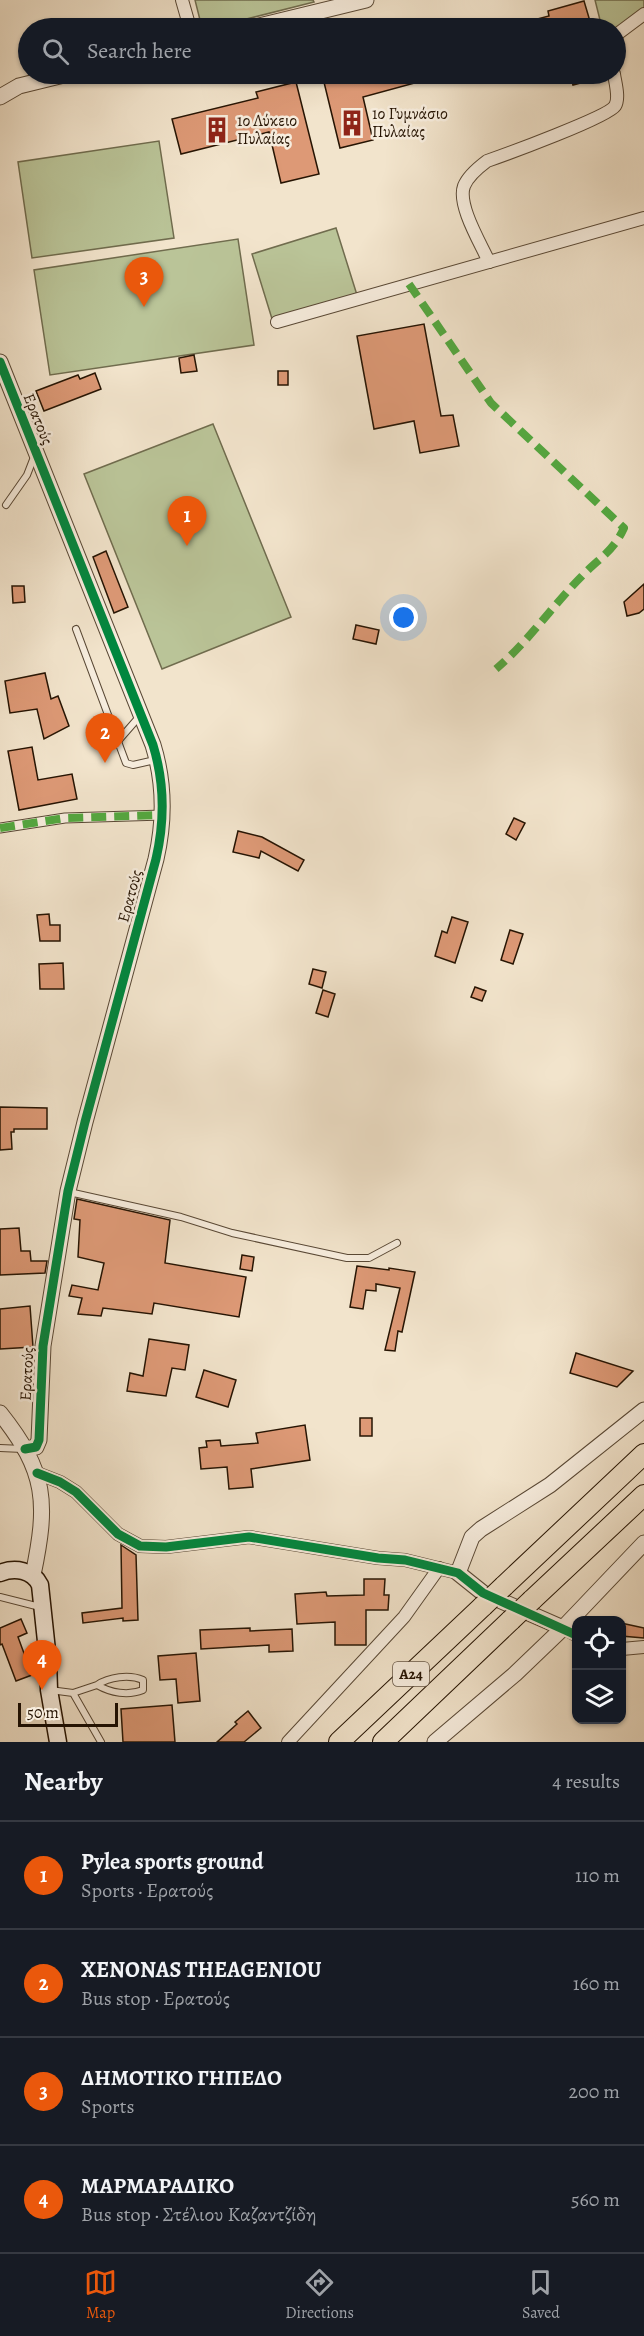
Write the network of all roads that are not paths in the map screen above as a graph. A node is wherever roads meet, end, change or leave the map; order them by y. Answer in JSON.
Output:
{"nodes":[{"id":1,"x":182,"y":0,"type":"edge"},
{"id":2,"x":366,"y":0,"type":"edge"},
{"id":3,"x":644,"y":14,"type":"edge"},
{"id":4,"x":187,"y":18,"type":"edge"},
{"id":5,"x":292,"y":18,"type":"edge"},
{"id":6,"x":626,"y":27,"type":"edge"},
{"id":7,"x":27,"y":84,"type":"edge"},
{"id":8,"x":615,"y":84,"type":"edge"},
{"id":9,"x":0,"y":97,"type":"edge"},
{"id":10,"x":644,"y":218,"type":"edge"},
{"id":11,"x":489,"y":262,"type":"junction"},
{"id":12,"x":277,"y":322,"type":"dead end"},
{"id":13,"x":0,"y":362,"type":"edge"},
{"id":14,"x":36,"y":454,"type":"junction"},
{"id":15,"x":6,"y":505,"type":"dead end"},
{"id":16,"x":76,"y":629,"type":"dead end"},
{"id":17,"x":141,"y":715,"type":"junction"},
{"id":18,"x":118,"y":741,"type":"junction"},
{"id":19,"x":157,"y":759,"type":"junction"},
{"id":20,"x":163,"y":815,"type":"junction"},
{"id":21,"x":0,"y":828,"type":"edge"},
{"id":22,"x":68,"y":1191,"type":"junction"},
{"id":23,"x":397,"y":1243,"type":"dead end"},
{"id":24,"x":644,"y":1410,"type":"edge"},
{"id":25,"x":0,"y":1413,"type":"edge"},
{"id":26,"x":0,"y":1448,"type":"edge"},
{"id":27,"x":25,"y":1449,"type":"junction"},
{"id":28,"x":644,"y":1454,"type":"edge"},
{"id":29,"x":37,"y":1473,"type":"junction"},
{"id":30,"x":644,"y":1495,"type":"edge"},
{"id":31,"x":644,"y":1543,"type":"edge"},
{"id":32,"x":439,"y":1568,"type":"junction"},
{"id":33,"x":0,"y":1573,"type":"edge"},
{"id":34,"x":458,"y":1573,"type":"junction"},
{"id":35,"x":33,"y":1575,"type":"junction"},
{"id":36,"x":0,"y":1597,"type":"edge"},
{"id":37,"x":43,"y":1608,"type":"junction"},
{"id":38,"x":570,"y":1631,"type":"edge"},
{"id":39,"x":644,"y":1647,"type":"edge"},
{"id":40,"x":626,"y":1649,"type":"edge"},
{"id":41,"x":97,"y":1685,"type":"junction"},
{"id":42,"x":49,"y":1690,"type":"junction"},
{"id":43,"x":73,"y":1693,"type":"junction"},
{"id":44,"x":58,"y":1742,"type":"edge"},
{"id":45,"x":101,"y":1742,"type":"edge"},
{"id":46,"x":288,"y":1742,"type":"edge"},
{"id":47,"x":339,"y":1742,"type":"edge"},
{"id":48,"x":383,"y":1742,"type":"edge"},
{"id":49,"x":435,"y":1742,"type":"edge"}],
"edges":[{"from":1,"to":4,"type":"street"},
{"from":2,"to":5,"type":"street"},
{"from":3,"to":6,"type":"street"},
{"from":7,"to":9,"type":"street"},
{"from":8,"to":11,"type":"street"},
{"from":10,"to":11,"type":"street"},
{"from":11,"to":12,"type":"street"},
{"from":13,"to":14,"type":"street","name":"Ερατούς"},
{"from":14,"to":15,"type":"lane"},
{"from":14,"to":17,"type":"street","name":"Ερατούς"},
{"from":16,"to":18,"type":"lane"},
{"from":17,"to":18,"type":"lane"},
{"from":17,"to":19,"type":"street","name":"Ερατούς"},
{"from":18,"to":19,"type":"lane"},
{"from":19,"to":20,"type":"street","name":"Ερατούς"},
{"from":20,"to":21,"type":"street"},
{"from":20,"to":22,"type":"street","name":"Ερατούς"},
{"from":22,"to":23,"type":"lane"},
{"from":22,"to":27,"type":"street","name":"Ερατούς"},
{"from":24,"to":34,"type":"street"},
{"from":25,"to":27,"type":"street"},
{"from":26,"to":27,"type":"lane"},
{"from":27,"to":29,"type":"street"},
{"from":28,"to":47,"type":"highway","number":"Α24","bridge":true},
{"from":29,"to":32,"type":"street"},
{"from":29,"to":35,"type":"street"},
{"from":30,"to":48,"type":"highway","number":"Α24","bridge":true},
{"from":31,"to":38,"type":"street"},
{"from":32,"to":34,"type":"street"},
{"from":32,"to":46,"type":"street"},
{"from":33,"to":35,"type":"main road"},
{"from":34,"to":38,"type":"street"},
{"from":35,"to":37,"type":"main road"},
{"from":36,"to":37,"type":"lane"},
{"from":37,"to":42,"type":"main road"},
{"from":38,"to":49,"type":"street"},
{"from":39,"to":40,"type":"street"},
{"from":41,"to":41,"type":"lane"},
{"from":41,"to":43,"type":"lane"},
{"from":42,"to":43,"type":"lane"},
{"from":42,"to":44,"type":"main road"},
{"from":43,"to":45,"type":"lane"}]}
